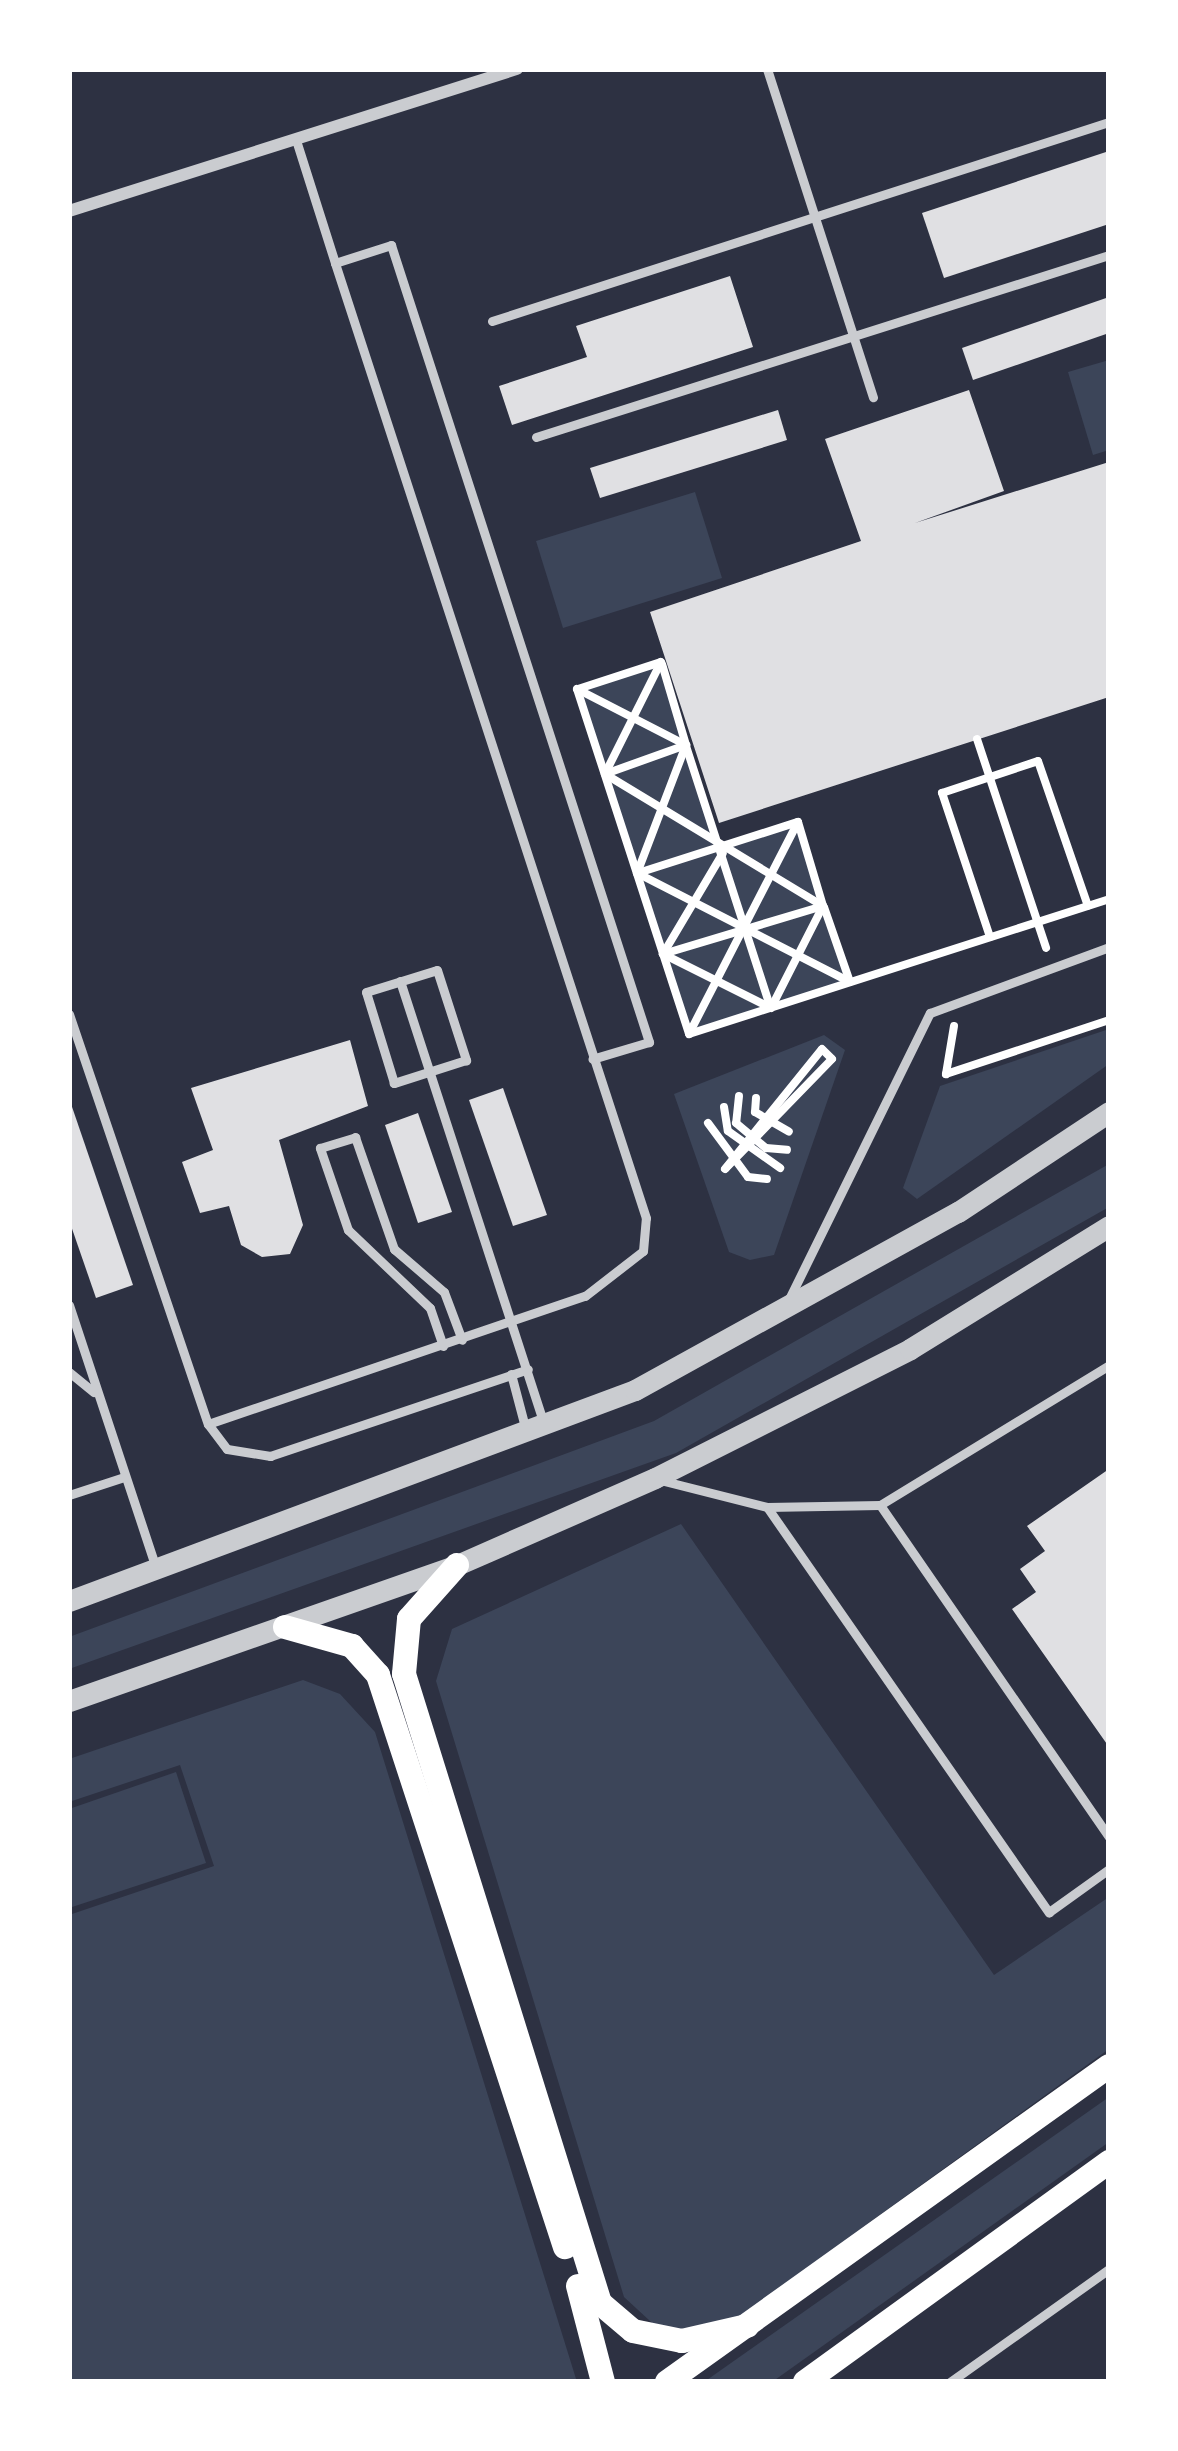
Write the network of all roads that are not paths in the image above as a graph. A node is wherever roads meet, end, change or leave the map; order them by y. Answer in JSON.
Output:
{"nodes":[{"id":1,"x":518,"y":69,"type":"edge"},
{"id":2,"x":767,"y":69,"type":"edge"},
{"id":3,"x":1109,"y":122,"type":"edge"},
{"id":4,"x":296,"y":140,"type":"junction"},
{"id":5,"x":69,"y":212,"type":"edge"},
{"id":6,"x":815,"y":220,"type":"junction"},
{"id":7,"x":1109,"y":255,"type":"edge"},
{"id":8,"x":335,"y":263,"type":"junction"},
{"id":9,"x":491,"y":321,"type":"dead end"},
{"id":10,"x":855,"y":339,"type":"junction"},
{"id":11,"x":873,"y":397,"type":"dead end"},
{"id":12,"x":536,"y":437,"type":"dead end"},
{"id":13,"x":1109,"y":947,"type":"edge"},
{"id":14,"x":400,"y":981,"type":"junction"},
{"id":15,"x":69,"y":1014,"type":"edge"},
{"id":16,"x":592,"y":1059,"type":"junction"},
{"id":17,"x":430,"y":1072,"type":"junction"},
{"id":18,"x":1109,"y":1112,"type":"edge"},
{"id":19,"x":1109,"y":1226,"type":"edge"},
{"id":20,"x":69,"y":1305,"type":"edge"},
{"id":21,"x":784,"y":1307,"type":"junction"},
{"id":22,"x":513,"y":1324,"type":"junction"},
{"id":23,"x":462,"y":1340,"type":"junction"},
{"id":24,"x":443,"y":1346,"type":"junction"},
{"id":25,"x":1109,"y":1365,"type":"edge"},
{"id":26,"x":528,"y":1369,"type":"junction"},
{"id":27,"x":69,"y":1372,"type":"edge"},
{"id":28,"x":511,"y":1374,"type":"junction"},
{"id":29,"x":98,"y":1396,"type":"junction"},
{"id":30,"x":208,"y":1424,"type":"junction"},
{"id":31,"x":537,"y":1434,"type":"junction"},
{"id":32,"x":124,"y":1478,"type":"junction"},
{"id":33,"x":655,"y":1478,"type":"junction"},
{"id":34,"x":69,"y":1495,"type":"edge"},
{"id":35,"x":880,"y":1505,"type":"junction"},
{"id":36,"x":766,"y":1507,"type":"junction"},
{"id":37,"x":457,"y":1564,"type":"junction"},
{"id":38,"x":158,"y":1573,"type":"junction"},
{"id":39,"x":69,"y":1601,"type":"edge"},
{"id":40,"x":285,"y":1628,"type":"junction"},
{"id":41,"x":69,"y":1701,"type":"edge"},
{"id":42,"x":1109,"y":1837,"type":"edge"},
{"id":43,"x":1109,"y":1868,"type":"edge"},
{"id":44,"x":1109,"y":2066,"type":"edge"},
{"id":45,"x":1109,"y":2162,"type":"edge"},
{"id":46,"x":1109,"y":2269,"type":"edge"},
{"id":47,"x":748,"y":2326,"type":"junction"},
{"id":48,"x":603,"y":2382,"type":"edge"},
{"id":49,"x":667,"y":2382,"type":"edge"},
{"id":50,"x":805,"y":2382,"type":"edge"},
{"id":51,"x":950,"y":2382,"type":"edge"}],
"edges":[{"from":1,"to":4,"type":"street"},
{"from":2,"to":6,"type":"lane"},
{"from":3,"to":6,"type":"lane"},
{"from":4,"to":5,"type":"street"},
{"from":4,"to":8,"type":"lane"},
{"from":6,"to":9,"type":"lane"},
{"from":6,"to":10,"type":"lane"},
{"from":7,"to":10,"type":"lane"},
{"from":8,"to":16,"type":"lane"},
{"from":8,"to":16,"type":"lane"},
{"from":10,"to":11,"type":"lane"},
{"from":10,"to":12,"type":"lane"},
{"from":13,"to":21,"type":"lane"},
{"from":14,"to":17,"type":"lane"},
{"from":14,"to":17,"type":"lane"},
{"from":14,"to":17,"type":"lane"},
{"from":15,"to":30,"type":"lane"},
{"from":16,"to":22,"type":"lane"},
{"from":17,"to":22,"type":"lane"},
{"from":18,"to":21,"type":"street"},
{"from":19,"to":33,"type":"street"},
{"from":20,"to":29,"type":"lane"},
{"from":21,"to":31,"type":"street"},
{"from":22,"to":23,"type":"lane"},
{"from":22,"to":26,"type":"lane"},
{"from":23,"to":24,"type":"lane"},
{"from":23,"to":24,"type":"lane"},
{"from":24,"to":30,"type":"lane"},
{"from":25,"to":35,"type":"lane"},
{"from":26,"to":28,"type":"lane"},
{"from":26,"to":31,"type":"lane"},
{"from":27,"to":29,"type":"lane"},
{"from":28,"to":30,"type":"lane"},
{"from":28,"to":31,"type":"lane"},
{"from":29,"to":32,"type":"lane"},
{"from":31,"to":38,"type":"street"},
{"from":32,"to":34,"type":"lane"},
{"from":32,"to":38,"type":"lane"},
{"from":33,"to":36,"type":"lane"},
{"from":33,"to":37,"type":"street"},
{"from":35,"to":36,"type":"lane"},
{"from":35,"to":42,"type":"lane"},
{"from":36,"to":43,"type":"lane"},
{"from":37,"to":40,"type":"street"},
{"from":37,"to":47,"type":"main road"},
{"from":38,"to":39,"type":"street"},
{"from":40,"to":41,"type":"street"},
{"from":40,"to":48,"type":"main road"},
{"from":44,"to":47,"type":"main road"},
{"from":45,"to":50,"type":"main road"},
{"from":46,"to":51,"type":"lane"},
{"from":47,"to":49,"type":"main road"}]}
